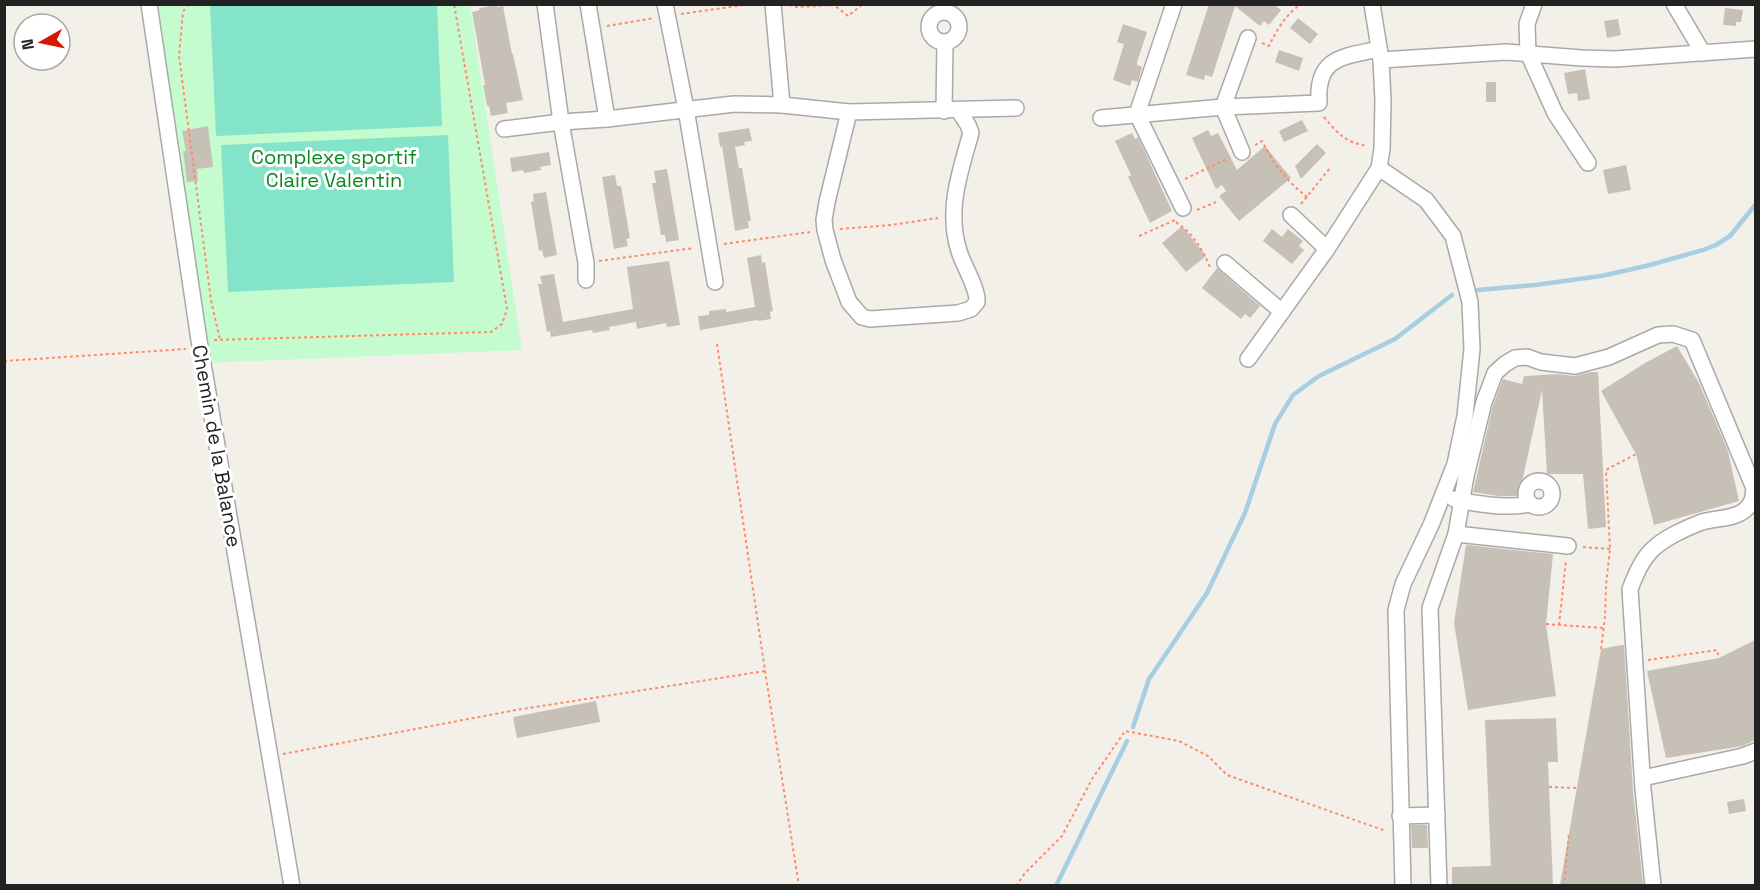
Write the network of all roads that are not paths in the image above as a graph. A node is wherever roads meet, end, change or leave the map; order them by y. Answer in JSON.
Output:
{"nodes":[{"id":1,"x":148,"y":4,"type":"edge"},
{"id":2,"x":545,"y":4,"type":"edge"},
{"id":3,"x":588,"y":4,"type":"edge"},
{"id":4,"x":665,"y":4,"type":"edge"},
{"id":5,"x":773,"y":4,"type":"edge"},
{"id":6,"x":1174,"y":4,"type":"edge"},
{"id":7,"x":1372,"y":4,"type":"edge"},
{"id":8,"x":1534,"y":4,"type":"edge"},
{"id":9,"x":1674,"y":4,"type":"edge"},
{"id":10,"x":944,"y":8,"type":"edge"},
{"id":11,"x":1248,"y":38,"type":"road end"},
{"id":12,"x":945,"y":43,"type":"junction"},
{"id":13,"x":1755,"y":49,"type":"edge"},
{"id":14,"x":1528,"y":53,"type":"junction"},
{"id":15,"x":1703,"y":53,"type":"junction"},
{"id":16,"x":1380,"y":54,"type":"junction"},
{"id":17,"x":782,"y":105,"type":"junction"},
{"id":18,"x":1223,"y":107,"type":"junction"},
{"id":19,"x":1016,"y":108,"type":"dead end"},
{"id":20,"x":686,"y":109,"type":"junction"},
{"id":21,"x":951,"y":111,"type":"junction"},
{"id":22,"x":849,"y":112,"type":"junction"},
{"id":23,"x":1137,"y":114,"type":"junction"},
{"id":24,"x":1101,"y":118,"type":"dead end"},
{"id":25,"x":607,"y":119,"type":"junction"},
{"id":26,"x":561,"y":122,"type":"junction"},
{"id":27,"x":504,"y":129,"type":"dead end"},
{"id":28,"x":1242,"y":152,"type":"road end"},
{"id":29,"x":1588,"y":163,"type":"dead end"},
{"id":30,"x":1379,"y":168,"type":"junction"},
{"id":31,"x":1178,"y":214,"type":"road end"},
{"id":32,"x":1291,"y":215,"type":"road end"},
{"id":33,"x":1327,"y":249,"type":"junction"},
{"id":34,"x":1225,"y":263,"type":"road end"},
{"id":35,"x":586,"y":280,"type":"dead end"},
{"id":36,"x":715,"y":282,"type":"dead end"},
{"id":37,"x":1282,"y":312,"type":"junction"},
{"id":38,"x":1248,"y":359,"type":"dead end"},
{"id":39,"x":1443,"y":495,"type":"junction"},
{"id":40,"x":1462,"y":501,"type":"junction"},
{"id":41,"x":1529,"y":504,"type":"dead end"},
{"id":42,"x":1456,"y":534,"type":"junction"},
{"id":43,"x":1568,"y":546,"type":"road end"},
{"id":44,"x":1755,"y":751,"type":"edge"},
{"id":45,"x":1643,"y":778,"type":"junction"},
{"id":46,"x":1437,"y":815,"type":"junction"},
{"id":47,"x":1400,"y":816,"type":"junction"},
{"id":48,"x":292,"y":885,"type":"edge"},
{"id":49,"x":1403,"y":885,"type":"edge"},
{"id":50,"x":1439,"y":885,"type":"edge"},
{"id":51,"x":1653,"y":885,"type":"edge"}],
"edges":[{"from":1,"to":48,"type":"street","name":"Chemin de la Balance"},
{"from":2,"to":26,"type":"street"},
{"from":3,"to":25,"type":"street"},
{"from":4,"to":20,"type":"street"},
{"from":5,"to":17,"type":"street"},
{"from":6,"to":23,"type":"street"},
{"from":7,"to":16,"type":"street"},
{"from":8,"to":14,"type":"street"},
{"from":9,"to":15,"type":"street"},
{"from":10,"to":12,"type":"street"},
{"from":10,"to":12,"type":"street"},
{"from":11,"to":18,"type":"street"},
{"from":12,"to":21,"type":"street"},
{"from":13,"to":15,"type":"street"},
{"from":14,"to":15,"type":"street"},
{"from":14,"to":16,"type":"street"},
{"from":14,"to":29,"type":"street"},
{"from":16,"to":18,"type":"street"},
{"from":16,"to":30,"type":"street"},
{"from":17,"to":20,"type":"street"},
{"from":17,"to":22,"type":"street"},
{"from":18,"to":23,"type":"street"},
{"from":18,"to":28,"type":"street"},
{"from":19,"to":21,"type":"street"},
{"from":20,"to":25,"type":"street"},
{"from":20,"to":36,"type":"street"},
{"from":21,"to":22,"type":"street"},
{"from":21,"to":22,"type":"street"},
{"from":23,"to":24,"type":"street"},
{"from":23,"to":31,"type":"street"},
{"from":25,"to":26,"type":"street"},
{"from":26,"to":27,"type":"street"},
{"from":26,"to":35,"type":"street"},
{"from":30,"to":33,"type":"street"},
{"from":30,"to":39,"type":"street"},
{"from":32,"to":33,"type":"street"},
{"from":33,"to":37,"type":"street"},
{"from":34,"to":37,"type":"street"},
{"from":37,"to":38,"type":"street"},
{"from":39,"to":40,"type":"street"},
{"from":39,"to":47,"type":"street"},
{"from":40,"to":41,"type":"street"},
{"from":40,"to":42,"type":"street"},
{"from":40,"to":45,"type":"street"},
{"from":42,"to":43,"type":"street"},
{"from":42,"to":46,"type":"street"},
{"from":44,"to":45,"type":"street"},
{"from":45,"to":51,"type":"street"},
{"from":46,"to":47,"type":"street"},
{"from":46,"to":50,"type":"street"},
{"from":47,"to":49,"type":"street"}]}
